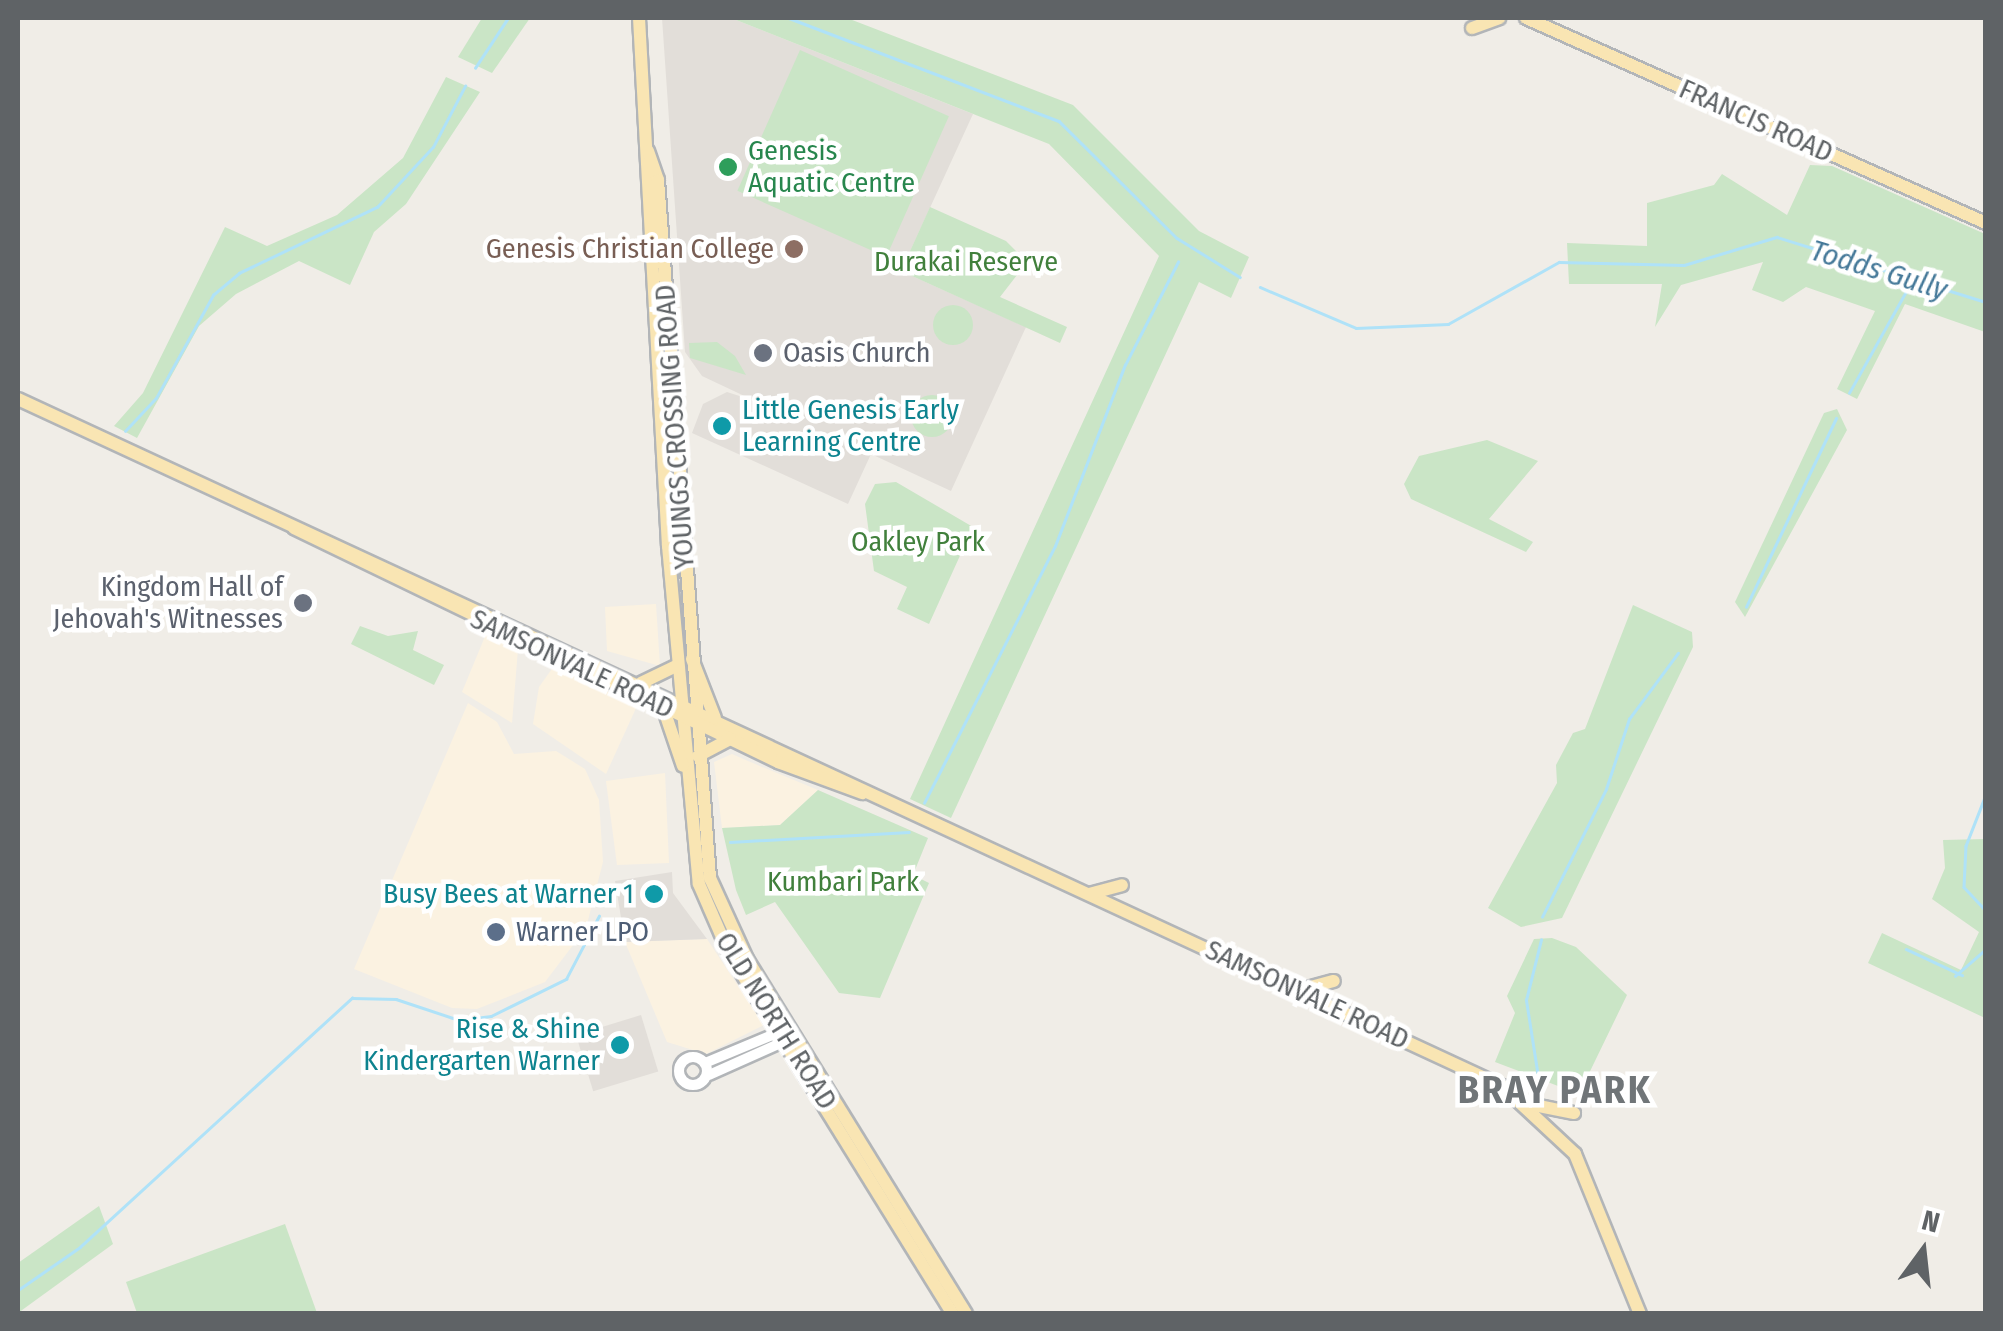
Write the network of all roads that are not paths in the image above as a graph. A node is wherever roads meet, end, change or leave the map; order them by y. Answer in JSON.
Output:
{"nodes":[{"id":1,"x":639,"y":18,"type":"edge"},
{"id":2,"x":1499,"y":18,"type":"edge"},
{"id":3,"x":1526,"y":18,"type":"edge"},
{"id":4,"x":1472,"y":28,"type":"dead end"},
{"id":5,"x":647,"y":148,"type":"junction"},
{"id":6,"x":1986,"y":223,"type":"edge"},
{"id":7,"x":18,"y":399,"type":"edge"},
{"id":8,"x":288,"y":522,"type":"junction"},
{"id":9,"x":692,"y":659,"type":"junction"},
{"id":10,"x":678,"y":665,"type":"junction"},
{"id":11,"x":641,"y":683,"type":"junction"},
{"id":12,"x":663,"y":707,"type":"junction"},
{"id":13,"x":681,"y":708,"type":"junction"},
{"id":14,"x":695,"y":716,"type":"junction"},
{"id":15,"x":715,"y":718,"type":"junction"},
{"id":16,"x":730,"y":739,"type":"junction"},
{"id":17,"x":698,"y":756,"type":"junction"},
{"id":18,"x":684,"y":766,"type":"junction"},
{"id":19,"x":862,"y":794,"type":"junction"},
{"id":20,"x":1122,"y":885,"type":"dead end"},
{"id":21,"x":1087,"y":895,"type":"junction"},
{"id":22,"x":1334,"y":982,"type":"dead end"},
{"id":23,"x":1296,"y":991,"type":"junction"},
{"id":24,"x":792,"y":1032,"type":"junction"},
{"id":25,"x":705,"y":1063,"type":"junction"},
{"id":26,"x":709,"y":1076,"type":"junction"},
{"id":27,"x":1529,"y":1104,"type":"junction"},
{"id":28,"x":1574,"y":1113,"type":"dead end"},
{"id":29,"x":953,"y":1314,"type":"edge"},
{"id":30,"x":966,"y":1314,"type":"edge"},
{"id":31,"x":1640,"y":1314,"type":"edge"}],
"edges":[{"from":1,"to":5,"type":"main road","name":"YOUNGS CROSSING ROAD"},
{"from":2,"to":4,"type":"main road"},
{"from":3,"to":6,"type":"main road","name":"FRANCIS ROAD"},
{"from":5,"to":9,"type":"main road","name":"YOUNGS CROSSING ROAD"},
{"from":5,"to":10,"type":"main road","name":"YOUNGS CROSSING ROAD"},
{"from":7,"to":8,"type":"main road","name":"SAMSONVALE ROAD"},
{"from":8,"to":11,"type":"main road","name":"SAMSONVALE ROAD"},
{"from":8,"to":12,"type":"main road","name":"SAMSONVALE ROAD"},
{"from":9,"to":14,"type":"main road","name":"YOUNGS CROSSING ROAD"},
{"from":9,"to":15,"type":"main road"},
{"from":10,"to":11,"type":"main road"},
{"from":10,"to":13,"type":"main road","name":"YOUNGS CROSSING ROAD"},
{"from":11,"to":13,"type":"main road","name":"SAMSONVALE ROAD"},
{"from":12,"to":13,"type":"main road","name":"SAMSONVALE ROAD"},
{"from":12,"to":18,"type":"main road"},
{"from":13,"to":14,"type":"main road","name":"SAMSONVALE ROAD"},
{"from":13,"to":18,"type":"main road","name":"OLD NORTH ROAD"},
{"from":14,"to":15,"type":"main road","name":"SAMSONVALE ROAD"},
{"from":14,"to":16,"type":"main road","name":"SAMSONVALE ROAD"},
{"from":14,"to":17,"type":"main road","name":"OLD NORTH ROAD"},
{"from":15,"to":19,"type":"main road","name":"SAMSONVALE ROAD"},
{"from":16,"to":17,"type":"main road"},
{"from":16,"to":19,"type":"main road","name":"SAMSONVALE ROAD"},
{"from":17,"to":24,"type":"main road","name":"OLD NORTH ROAD"},
{"from":18,"to":24,"type":"main road","name":"OLD NORTH ROAD"},
{"from":19,"to":21,"type":"main road","name":"SAMSONVALE ROAD"},
{"from":20,"to":21,"type":"main road"},
{"from":21,"to":23,"type":"main road","name":"SAMSONVALE ROAD"},
{"from":22,"to":23,"type":"main road"},
{"from":23,"to":27,"type":"main road","name":"SAMSONVALE ROAD"},
{"from":24,"to":25,"type":"street"},
{"from":24,"to":26,"type":"street"},
{"from":24,"to":29,"type":"main road","name":"OLD NORTH ROAD"},
{"from":24,"to":30,"type":"main road","name":"OLD NORTH ROAD"},
{"from":25,"to":26,"type":"street"},
{"from":25,"to":26,"type":"street"},
{"from":27,"to":28,"type":"main road"},
{"from":27,"to":31,"type":"main road","name":"SAMSONVALE ROAD"}]}
